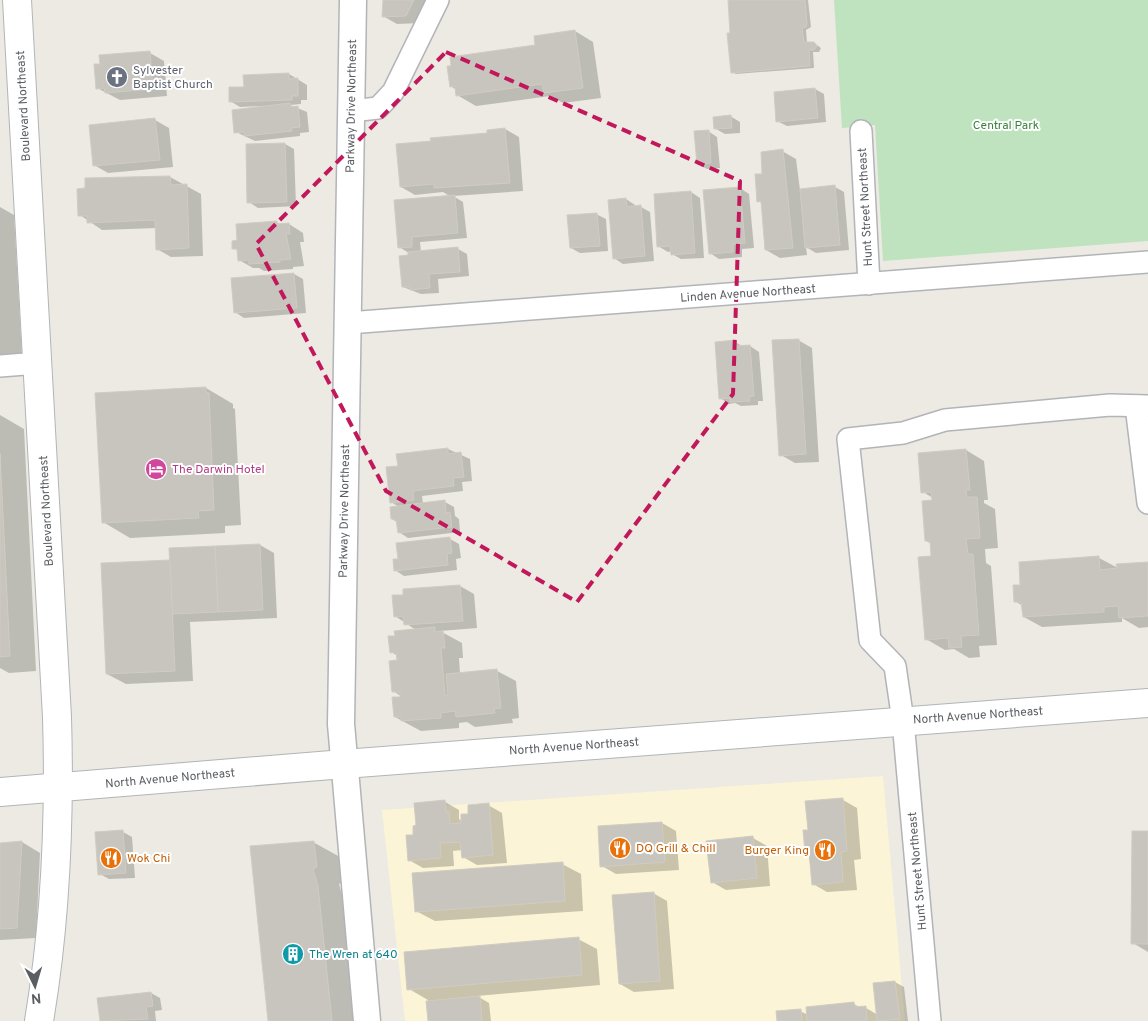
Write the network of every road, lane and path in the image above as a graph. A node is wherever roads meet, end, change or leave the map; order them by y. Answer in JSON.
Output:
{"nodes":[{"id":1,"x":17,"y":0,"type":"edge"},
{"id":2,"x":353,"y":0,"type":"edge"},
{"id":3,"x":438,"y":0,"type":"edge"},
{"id":4,"x":351,"y":111,"type":"junction"},
{"id":5,"x":861,"y":131,"type":"dead end"},
{"id":6,"x":1148,"y":262,"type":"edge"},
{"id":7,"x":869,"y":284,"type":"junction"},
{"id":8,"x":348,"y":324,"type":"junction"},
{"id":9,"x":38,"y":363,"type":"junction"},
{"id":10,"x":0,"y":366,"type":"edge"},
{"id":11,"x":1142,"y":406,"type":"edge"},
{"id":12,"x":1148,"y":503,"type":"edge"},
{"id":13,"x":1148,"y":703,"type":"edge"},
{"id":14,"x":904,"y":721,"type":"junction"},
{"id":15,"x":344,"y":764,"type":"junction"},
{"id":16,"x":59,"y":788,"type":"junction"},
{"id":17,"x":0,"y":792,"type":"edge"},
{"id":18,"x":39,"y":1021,"type":"edge"},
{"id":19,"x":367,"y":1021,"type":"edge"},
{"id":20,"x":930,"y":1021,"type":"edge"}],
"edges":[{"from":1,"to":9,"type":"main road","name":"Boulevard Northeast"},
{"from":2,"to":4,"type":"street","name":"Parkway Drive Northeast"},
{"from":3,"to":4,"type":"street"},
{"from":4,"to":8,"type":"street","name":"Parkway Drive Northeast"},
{"from":5,"to":7,"type":"street","name":"Hunt Street Northeast"},
{"from":6,"to":7,"type":"street","name":"Linden Avenue Northeast"},
{"from":7,"to":8,"type":"street","name":"Linden Avenue Northeast"},
{"from":8,"to":15,"type":"street","name":"Parkway Drive Northeast"},
{"from":9,"to":10,"type":"street"},
{"from":9,"to":16,"type":"main road","name":"Boulevard Northeast"},
{"from":11,"to":12,"type":"street"},
{"from":11,"to":14,"type":"street","name":"Hunt Street Northeast"},
{"from":13,"to":14,"type":"main road","name":"North Avenue Northeast"},
{"from":14,"to":15,"type":"main road","name":"North Avenue Northeast"},
{"from":14,"to":20,"type":"street","name":"Hunt Street Northeast"},
{"from":15,"to":16,"type":"main road","name":"North Avenue Northeast"},
{"from":15,"to":19,"type":"street","name":"Parkway Drive Northeast"},
{"from":16,"to":17,"type":"main road","name":"North Avenue Northeast"},
{"from":16,"to":18,"type":"main road","name":"Boulevard Northeast"}]}
